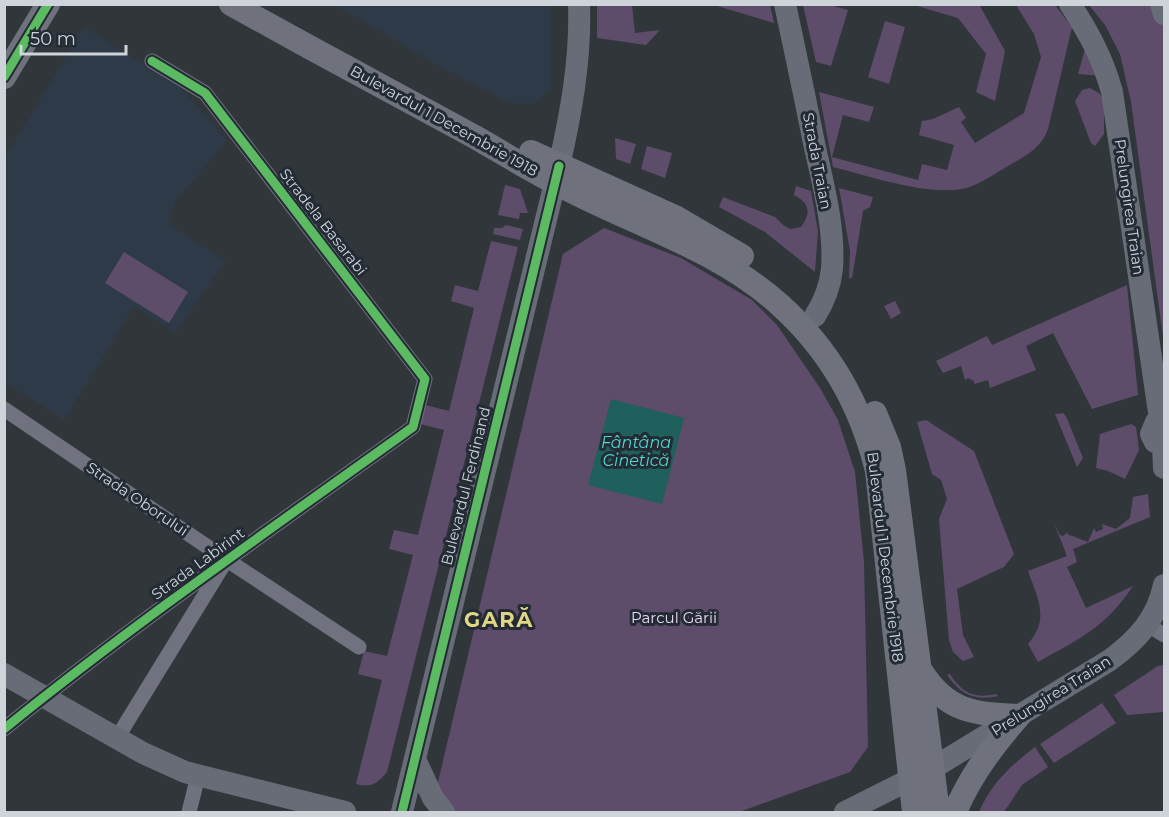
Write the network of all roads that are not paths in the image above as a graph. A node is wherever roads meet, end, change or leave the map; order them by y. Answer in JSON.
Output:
{"nodes":[{"id":1,"x":231,"y":4,"type":"edge"},
{"id":2,"x":257,"y":4,"type":"edge"},
{"id":3,"x":579,"y":4,"type":"edge"},
{"id":4,"x":785,"y":4,"type":"edge"},
{"id":5,"x":1070,"y":4,"type":"edge"},
{"id":6,"x":1161,"y":4,"type":"edge"},
{"id":7,"x":46,"y":7,"type":"edge"},
{"id":8,"x":1164,"y":14,"type":"edge"},
{"id":9,"x":152,"y":61,"type":"dead end"},
{"id":10,"x":4,"y":77,"type":"edge"},
{"id":11,"x":557,"y":174,"type":"junction"},
{"id":12,"x":815,"y":316,"type":"junction"},
{"id":13,"x":4,"y":410,"type":"edge"},
{"id":14,"x":1162,"y":419,"type":"edge"},
{"id":15,"x":413,"y":427,"type":"joint"},
{"id":16,"x":1164,"y":454,"type":"edge"},
{"id":17,"x":227,"y":560,"type":"junction"},
{"id":18,"x":1164,"y":585,"type":"edge"},
{"id":19,"x":1156,"y":630,"type":"edge"},
{"id":20,"x":359,"y":647,"type":"dead end"},
{"id":21,"x":921,"y":670,"type":"junction"},
{"id":22,"x":4,"y":674,"type":"edge"},
{"id":23,"x":44,"y":696,"type":"junction"},
{"id":24,"x":1019,"y":716,"type":"junction"},
{"id":25,"x":4,"y":729,"type":"edge"},
{"id":26,"x":117,"y":738,"type":"junction"},
{"id":27,"x":415,"y":759,"type":"junction"},
{"id":28,"x":933,"y":768,"type":"junction"},
{"id":29,"x":198,"y":776,"type":"junction"},
{"id":30,"x":910,"y":780,"type":"junction"},
{"id":31,"x":189,"y":813,"type":"edge"},
{"id":32,"x":345,"y":813,"type":"edge"},
{"id":33,"x":402,"y":813,"type":"edge"},
{"id":34,"x":444,"y":813,"type":"edge"},
{"id":35,"x":845,"y":813,"type":"edge"},
{"id":36,"x":914,"y":813,"type":"edge"},
{"id":37,"x":938,"y":813,"type":"edge"},
{"id":38,"x":955,"y":813,"type":"edge"}],
"edges":[{"from":1,"to":11,"type":"main road","name":"Bulevardul 1 Decembrie 1918"},
{"from":2,"to":11,"type":"main road","name":"Bulevardul 1 Decembrie 1918"},
{"from":3,"to":11,"type":"street","name":"Bulevardul Ferdinand"},
{"from":4,"to":12,"type":"street","name":"Strada Traian"},
{"from":5,"to":14,"type":"street","name":"Prelungirea Traian"},
{"from":6,"to":8,"type":"street"},
{"from":7,"to":10,"type":"main road"},
{"from":9,"to":15,"type":"street","name":"Stradela Basarabi"},
{"from":11,"to":12,"type":"main road","name":"Bulevardul 1 Decembrie 1918"},
{"from":11,"to":27,"type":"street","name":"Bulevardul Ferdinand"},
{"from":11,"to":30,"type":"main road","name":"Bulevardul 1 Decembrie 1918"},
{"from":12,"to":21,"type":"main road","name":"Bulevardul 1 Decembrie 1918"},
{"from":13,"to":17,"type":"street","name":"Strada Oborului"},
{"from":14,"to":16,"type":"street","name":"Prelungirea Traian"},
{"from":15,"to":17,"type":"street","name":"Strada Labirint"},
{"from":17,"to":20,"type":"street","name":"Strada Oborului"},
{"from":17,"to":23,"type":"street","name":"Strada Labirint"},
{"from":17,"to":26,"type":"street"},
{"from":18,"to":19,"type":"street","name":"Prelungirea Traian"},
{"from":19,"to":24,"type":"street","name":"Prelungirea Traian"},
{"from":21,"to":24,"type":"main road"},
{"from":21,"to":28,"type":"main road","name":"Bulevardul 1 Decembrie 1918"},
{"from":22,"to":23,"type":"street"},
{"from":23,"to":25,"type":"street","name":"Strada Labirint"},
{"from":23,"to":26,"type":"street"},
{"from":24,"to":28,"type":"street","name":"Prelungirea Traian"},
{"from":24,"to":38,"type":"main road"},
{"from":26,"to":29,"type":"street"},
{"from":27,"to":33,"type":"street","name":"Bulevardul Ferdinand"},
{"from":27,"to":34,"type":"street"},
{"from":28,"to":30,"type":"street","name":"Prelungirea Traian"},
{"from":28,"to":37,"type":"main road","name":"Bulevardul 1 Decembrie 1918"},
{"from":29,"to":31,"type":"street"},
{"from":29,"to":32,"type":"street"},
{"from":30,"to":35,"type":"street","name":"Prelungirea Traian"},
{"from":30,"to":36,"type":"main road","name":"Bulevardul 1 Decembrie 1918"}]}
